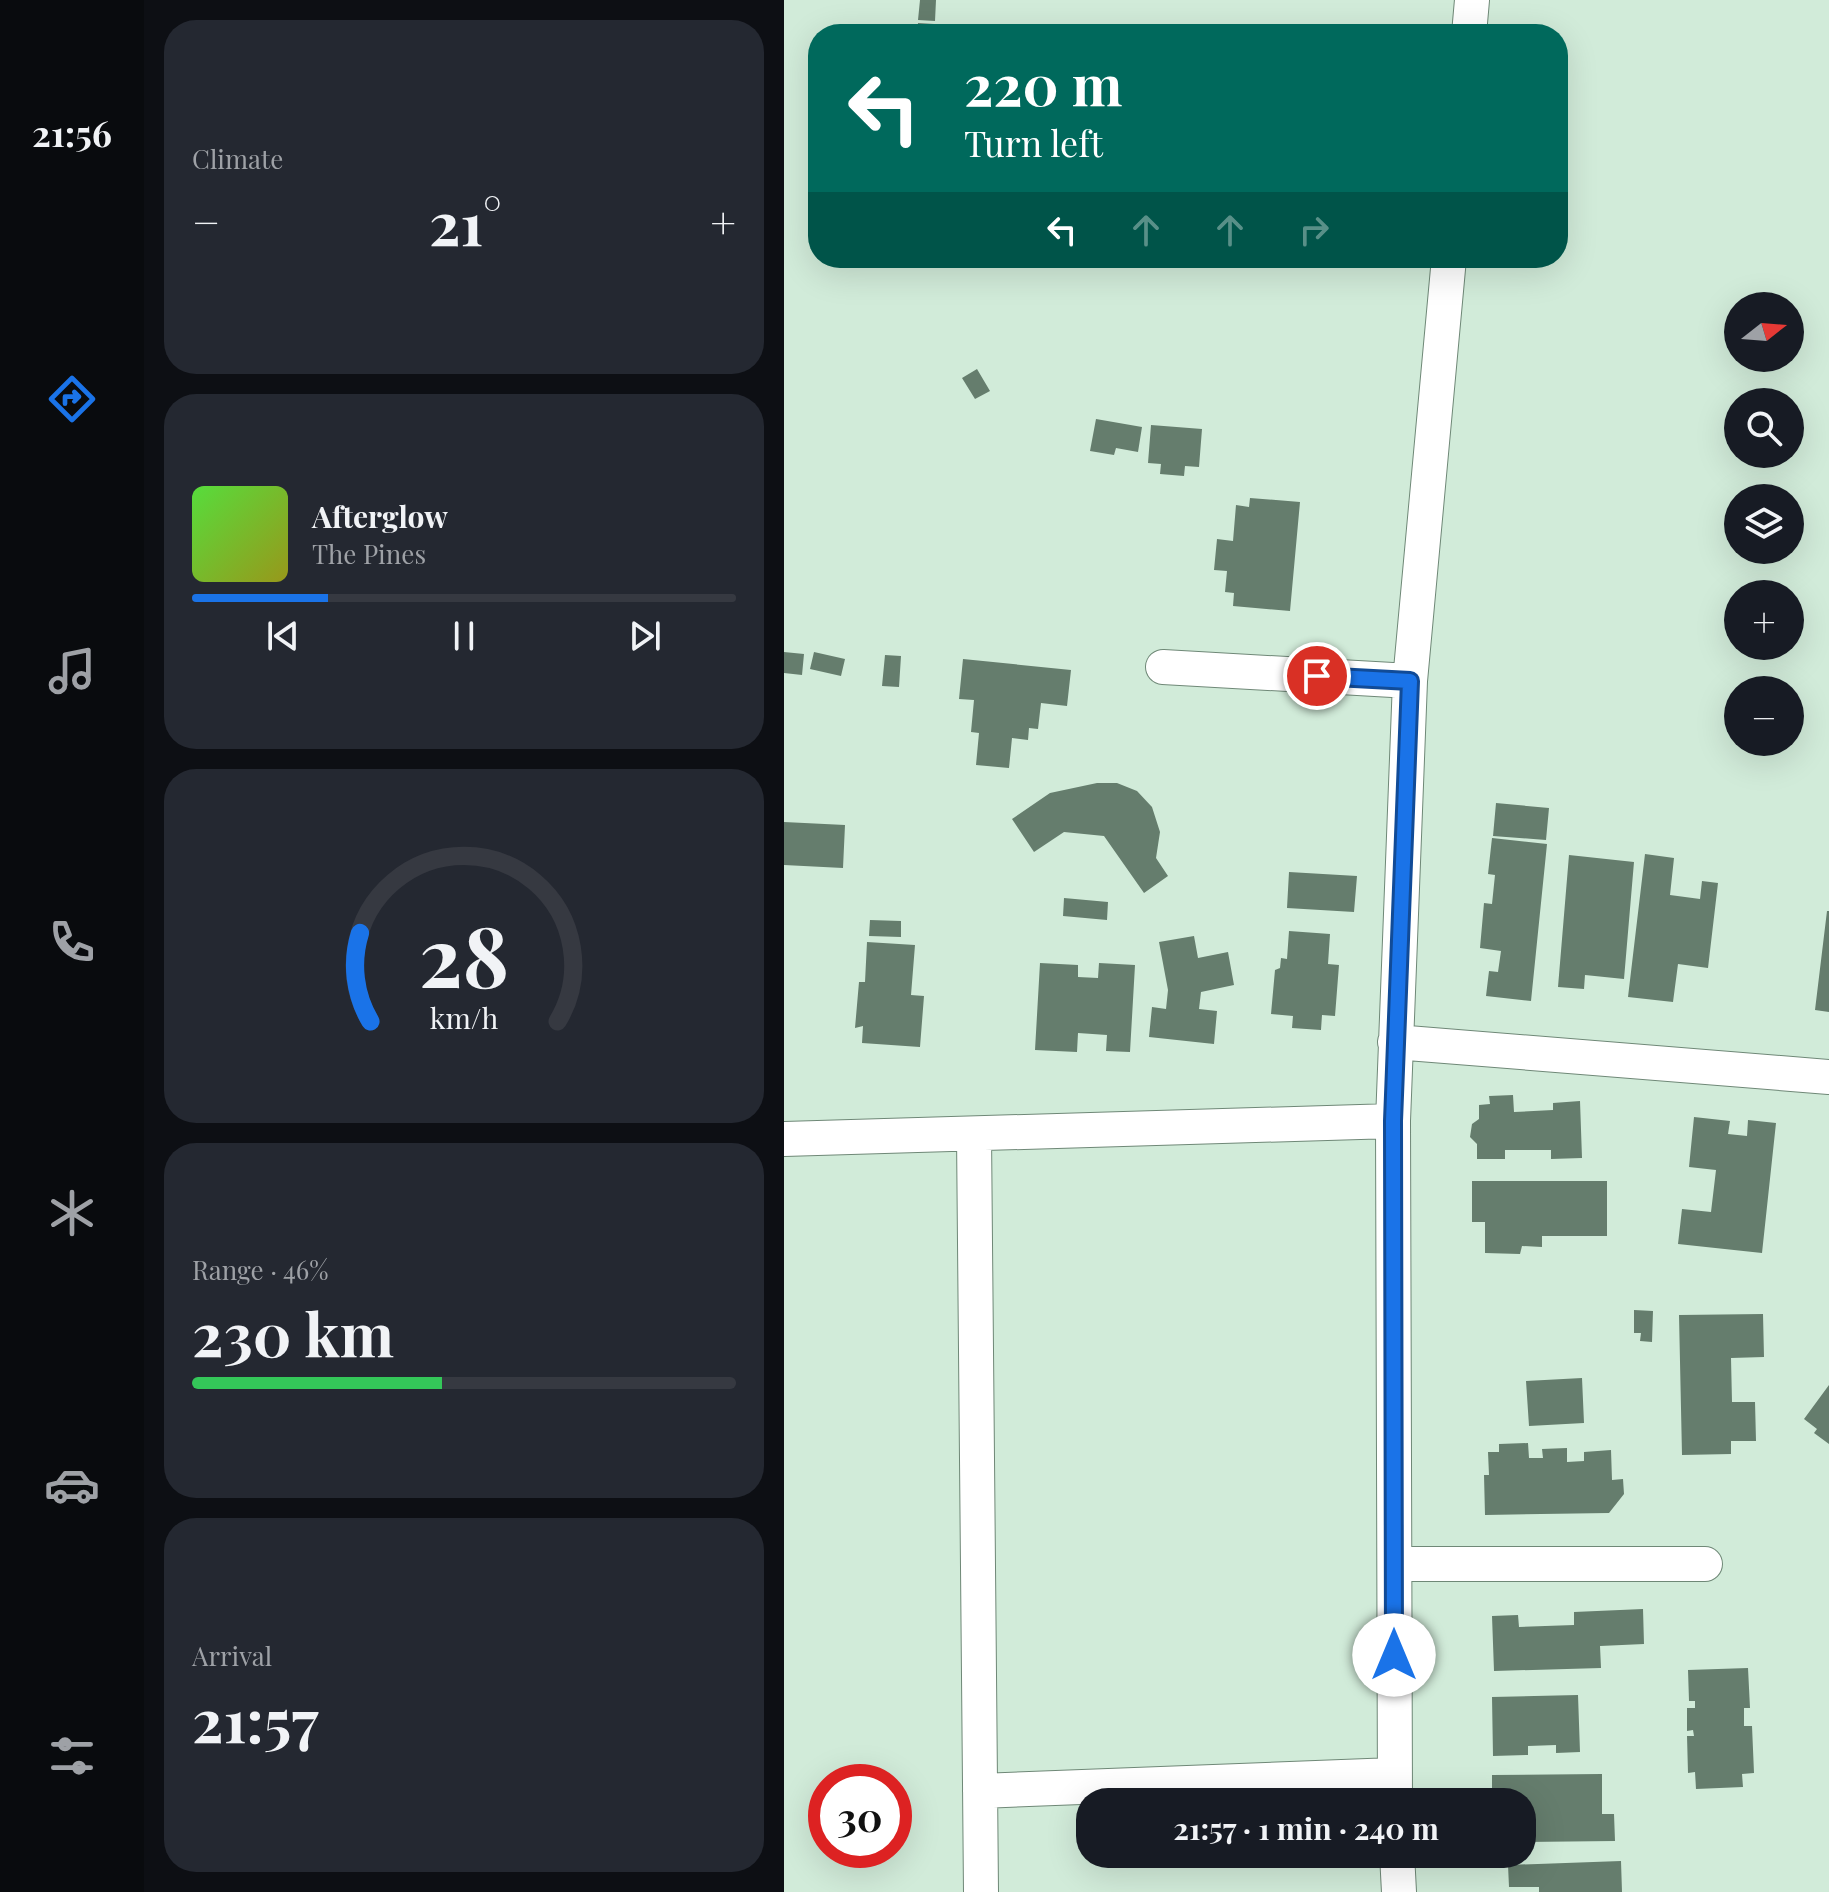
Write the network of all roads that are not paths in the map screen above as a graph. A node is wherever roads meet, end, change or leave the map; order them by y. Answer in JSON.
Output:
{"nodes":[{"id":1,"x":1472,"y":0,"type":"edge"},
{"id":2,"x":1470,"y":24,"type":"edge"},
{"id":3,"x":1448,"y":268,"type":"edge"},
{"id":4,"x":1163,"y":667,"type":"dead end"},
{"id":5,"x":1410,"y":681,"type":"junction"},
{"id":6,"x":1395,"y":1042,"type":"junction"},
{"id":7,"x":1829,"y":1077,"type":"edge"},
{"id":8,"x":1393,"y":1121,"type":"junction"},
{"id":9,"x":974,"y":1134,"type":"junction"},
{"id":10,"x":784,"y":1139,"type":"edge"},
{"id":11,"x":1395,"y":1564,"type":"junction"},
{"id":12,"x":1705,"y":1564,"type":"dead end"},
{"id":13,"x":1394,"y":1788,"type":"edge"},
{"id":14,"x":1076,"y":1790,"type":"edge"},
{"id":15,"x":980,"y":1791,"type":"junction"},
{"id":16,"x":1398,"y":1868,"type":"edge"},
{"id":17,"x":981,"y":1892,"type":"edge"},
{"id":18,"x":1399,"y":1892,"type":"edge"}],
"edges":[{"from":1,"to":2,"type":"street"},
{"from":3,"to":5,"type":"street"},
{"from":4,"to":5,"type":"street"},
{"from":5,"to":6,"type":"street"},
{"from":6,"to":7,"type":"street"},
{"from":6,"to":8,"type":"street"},
{"from":8,"to":9,"type":"street"},
{"from":8,"to":11,"type":"street"},
{"from":9,"to":10,"type":"street"},
{"from":9,"to":15,"type":"street"},
{"from":11,"to":12,"type":"street"},
{"from":11,"to":13,"type":"street"},
{"from":14,"to":15,"type":"street"},
{"from":15,"to":17,"type":"street"},
{"from":16,"to":18,"type":"street"}]}
